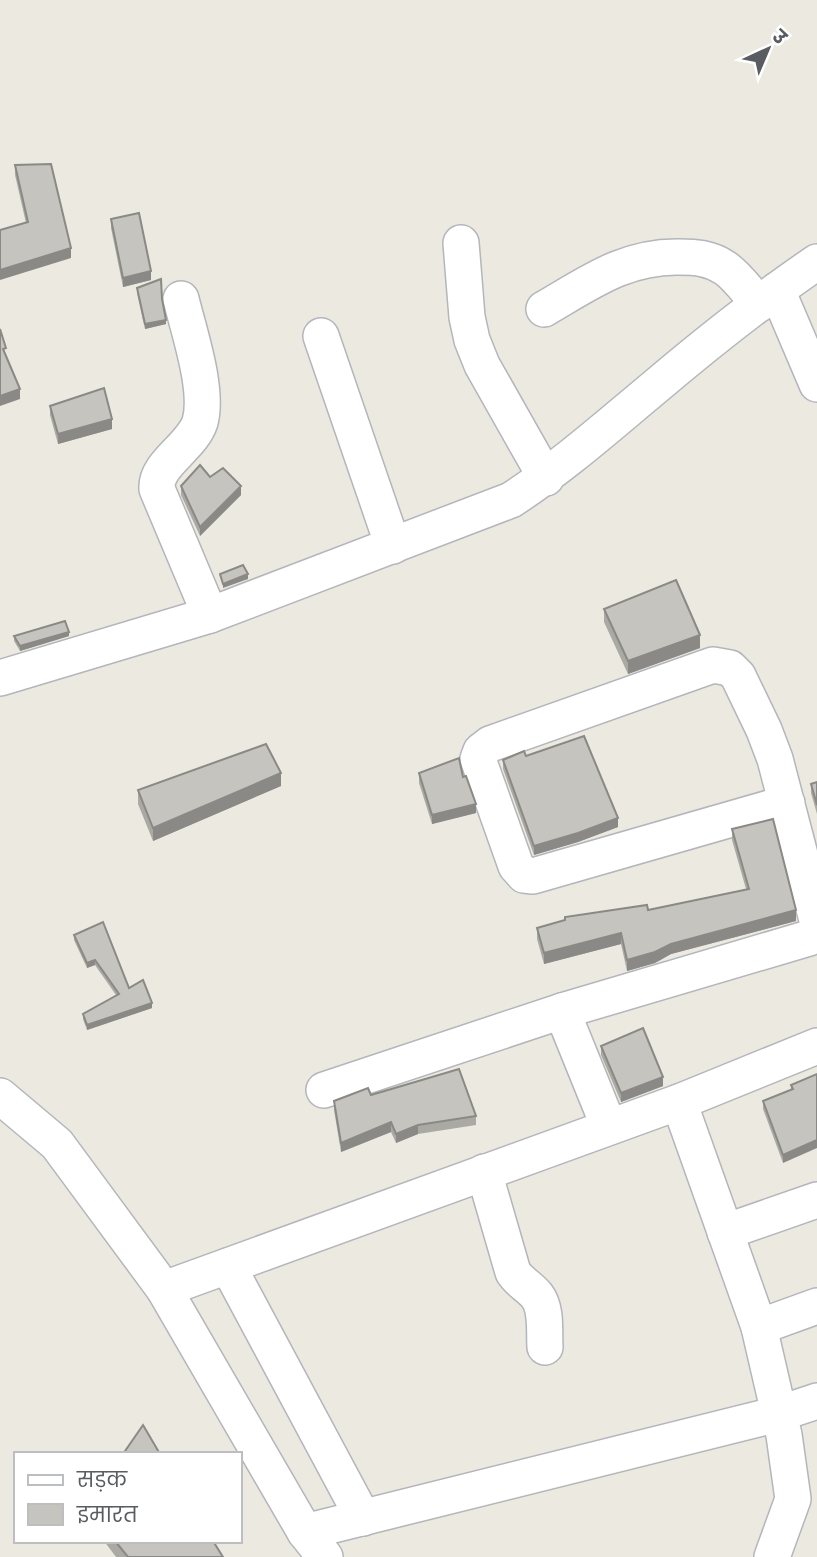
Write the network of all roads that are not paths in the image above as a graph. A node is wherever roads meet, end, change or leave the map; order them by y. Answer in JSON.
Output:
{"nodes":[{"id":1,"x":461,"y":243,"type":"dead end"},
{"id":2,"x":817,"y":262,"type":"edge"},
{"id":3,"x":768,"y":297,"type":"junction"},
{"id":4,"x":181,"y":299,"type":"dead end"},
{"id":5,"x":544,"y":309,"type":"dead end"},
{"id":6,"x":321,"y":336,"type":"dead end"},
{"id":7,"x":817,"y":384,"type":"edge"},
{"id":8,"x":545,"y":478,"type":"junction"},
{"id":9,"x":394,"y":546,"type":"junction"},
{"id":10,"x":210,"y":615,"type":"junction"},
{"id":11,"x":0,"y":678,"type":"edge"},
{"id":12,"x":787,"y":803,"type":"junction"},
{"id":13,"x":817,"y":920,"type":"edge"},
{"id":14,"x":817,"y":927,"type":"edge"},
{"id":15,"x":562,"y":1012,"type":"junction"},
{"id":16,"x":817,"y":1046,"type":"edge"},
{"id":17,"x":324,"y":1090,"type":"dead end"},
{"id":18,"x":0,"y":1096,"type":"edge"},
{"id":19,"x":678,"y":1102,"type":"junction"},
{"id":20,"x":609,"y":1127,"type":"junction"},
{"id":21,"x":485,"y":1172,"type":"junction"},
{"id":22,"x":817,"y":1200,"type":"edge"},
{"id":23,"x":724,"y":1232,"type":"junction"},
{"id":24,"x":228,"y":1266,"type":"junction"},
{"id":25,"x":164,"y":1289,"type":"junction"},
{"id":26,"x":817,"y":1306,"type":"edge"},
{"id":27,"x":759,"y":1327,"type":"junction"},
{"id":28,"x":545,"y":1347,"type":"dead end"},
{"id":29,"x":817,"y":1401,"type":"edge"},
{"id":30,"x":778,"y":1414,"type":"junction"},
{"id":31,"x":363,"y":1518,"type":"junction"},
{"id":32,"x":315,"y":1545,"type":"edge"},
{"id":33,"x":776,"y":1555,"type":"edge"}],
"edges":[{"from":1,"to":8,"type":"street"},
{"from":2,"to":3,"type":"street"},
{"from":3,"to":5,"type":"street"},
{"from":3,"to":7,"type":"street"},
{"from":3,"to":8,"type":"street"},
{"from":4,"to":10,"type":"street"},
{"from":6,"to":9,"type":"street"},
{"from":8,"to":9,"type":"street"},
{"from":9,"to":10,"type":"street"},
{"from":10,"to":11,"type":"street"},
{"from":12,"to":12,"type":"street"},
{"from":12,"to":13,"type":"street"},
{"from":14,"to":15,"type":"street"},
{"from":15,"to":17,"type":"street"},
{"from":15,"to":20,"type":"street"},
{"from":16,"to":19,"type":"street"},
{"from":18,"to":25,"type":"street"},
{"from":19,"to":20,"type":"street"},
{"from":19,"to":23,"type":"street"},
{"from":20,"to":21,"type":"street"},
{"from":21,"to":24,"type":"street"},
{"from":21,"to":28,"type":"street"},
{"from":22,"to":23,"type":"street"},
{"from":23,"to":27,"type":"street"},
{"from":24,"to":25,"type":"street"},
{"from":24,"to":31,"type":"street"},
{"from":25,"to":32,"type":"street"},
{"from":26,"to":27,"type":"street"},
{"from":27,"to":30,"type":"street"},
{"from":29,"to":30,"type":"street"},
{"from":30,"to":31,"type":"street"},
{"from":30,"to":33,"type":"street"},
{"from":31,"to":32,"type":"street"}]}
